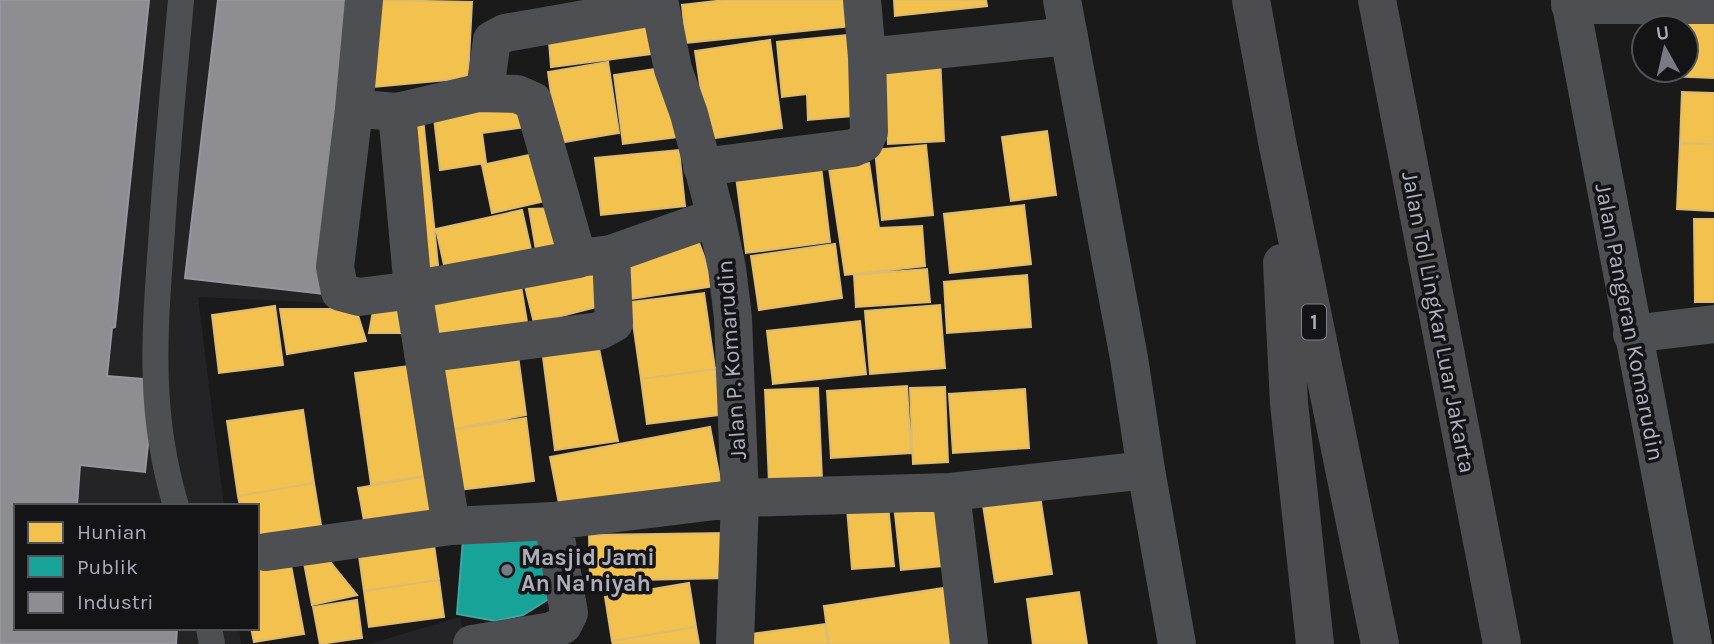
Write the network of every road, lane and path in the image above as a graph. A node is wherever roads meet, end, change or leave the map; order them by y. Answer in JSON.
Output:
{"nodes":[{"id":1,"x":181,"y":0,"type":"edge"},
{"id":2,"x":364,"y":0,"type":"edge"},
{"id":3,"x":862,"y":0,"type":"edge"},
{"id":4,"x":1251,"y":0,"type":"edge"},
{"id":5,"x":1377,"y":0,"type":"edge"},
{"id":6,"x":659,"y":3,"type":"edge"},
{"id":7,"x":1570,"y":3,"type":"edge"},
{"id":8,"x":1714,"y":5,"type":"edge"},
{"id":9,"x":1065,"y":18,"type":"edge"},
{"id":10,"x":867,"y":57,"type":"junction"},
{"id":11,"x":478,"y":93,"type":"junction"},
{"id":12,"x":354,"y":109,"type":"junction"},
{"id":13,"x":397,"y":112,"type":"junction"},
{"id":14,"x":1277,"y":141,"type":"junction"},
{"id":15,"x":702,"y":167,"type":"junction"},
{"id":16,"x":716,"y":217,"type":"junction"},
{"id":17,"x":595,"y":256,"type":"junction"},
{"id":18,"x":413,"y":290,"type":"junction"},
{"id":19,"x":1632,"y":334,"type":"junction"},
{"id":20,"x":1710,"y":335,"type":"edge"},
{"id":21,"x":423,"y":354,"type":"junction"},
{"id":22,"x":1146,"y":470,"type":"junction"},
{"id":23,"x":951,"y":492,"type":"junction"},
{"id":24,"x":740,"y":498,"type":"junction"},
{"id":25,"x":175,"y":504,"type":"edge"},
{"id":26,"x":553,"y":521,"type":"junction"},
{"id":27,"x":451,"y":526,"type":"junction"},
{"id":28,"x":266,"y":552,"type":"dead end"},
{"id":29,"x":472,"y":644,"type":"edge"},
{"id":30,"x":735,"y":644,"type":"edge"},
{"id":31,"x":970,"y":644,"type":"edge"},
{"id":32,"x":1177,"y":644,"type":"edge"},
{"id":33,"x":1315,"y":644,"type":"edge"},
{"id":34,"x":1380,"y":644,"type":"edge"},
{"id":35,"x":1502,"y":644,"type":"edge"},
{"id":36,"x":1693,"y":644,"type":"edge"}],
"edges":[{"from":1,"to":25,"type":"lane"},
{"from":2,"to":12,"type":"street"},
{"from":3,"to":10,"type":"street"},
{"from":4,"to":14,"type":"highway","number":"1"},
{"from":5,"to":35,"type":"highway","name":"Jalan Tol Lingkar Luar Jakarta"},
{"from":6,"to":11,"type":"street"},
{"from":6,"to":15,"type":"street","name":"Jalan P. Komarudin"},
{"from":7,"to":8,"type":"street"},
{"from":7,"to":19,"type":"street","name":"Jalan Pangeran Komarudin"},
{"from":9,"to":10,"type":"street"},
{"from":9,"to":22,"type":"street"},
{"from":10,"to":15,"type":"street"},
{"from":11,"to":13,"type":"street"},
{"from":11,"to":17,"type":"street"},
{"from":12,"to":13,"type":"street"},
{"from":12,"to":18,"type":"street"},
{"from":13,"to":18,"type":"street"},
{"from":14,"to":33,"type":"highway"},
{"from":14,"to":34,"type":"highway","number":"1"},
{"from":15,"to":16,"type":"street","name":"Jalan P. Komarudin"},
{"from":16,"to":17,"type":"street"},
{"from":16,"to":24,"type":"street","name":"Jalan P. Komarudin"},
{"from":17,"to":18,"type":"street"},
{"from":17,"to":21,"type":"street"},
{"from":18,"to":21,"type":"street"},
{"from":19,"to":20,"type":"street"},
{"from":19,"to":36,"type":"street","name":"Jalan Pangeran Komarudin"},
{"from":21,"to":27,"type":"street"},
{"from":22,"to":23,"type":"street"},
{"from":22,"to":32,"type":"street"},
{"from":23,"to":24,"type":"street"},
{"from":23,"to":31,"type":"street"},
{"from":24,"to":26,"type":"street"},
{"from":24,"to":30,"type":"street","name":"Jalan P. Komarudin"},
{"from":26,"to":27,"type":"street"},
{"from":26,"to":29,"type":"street"},
{"from":27,"to":28,"type":"street"}]}
